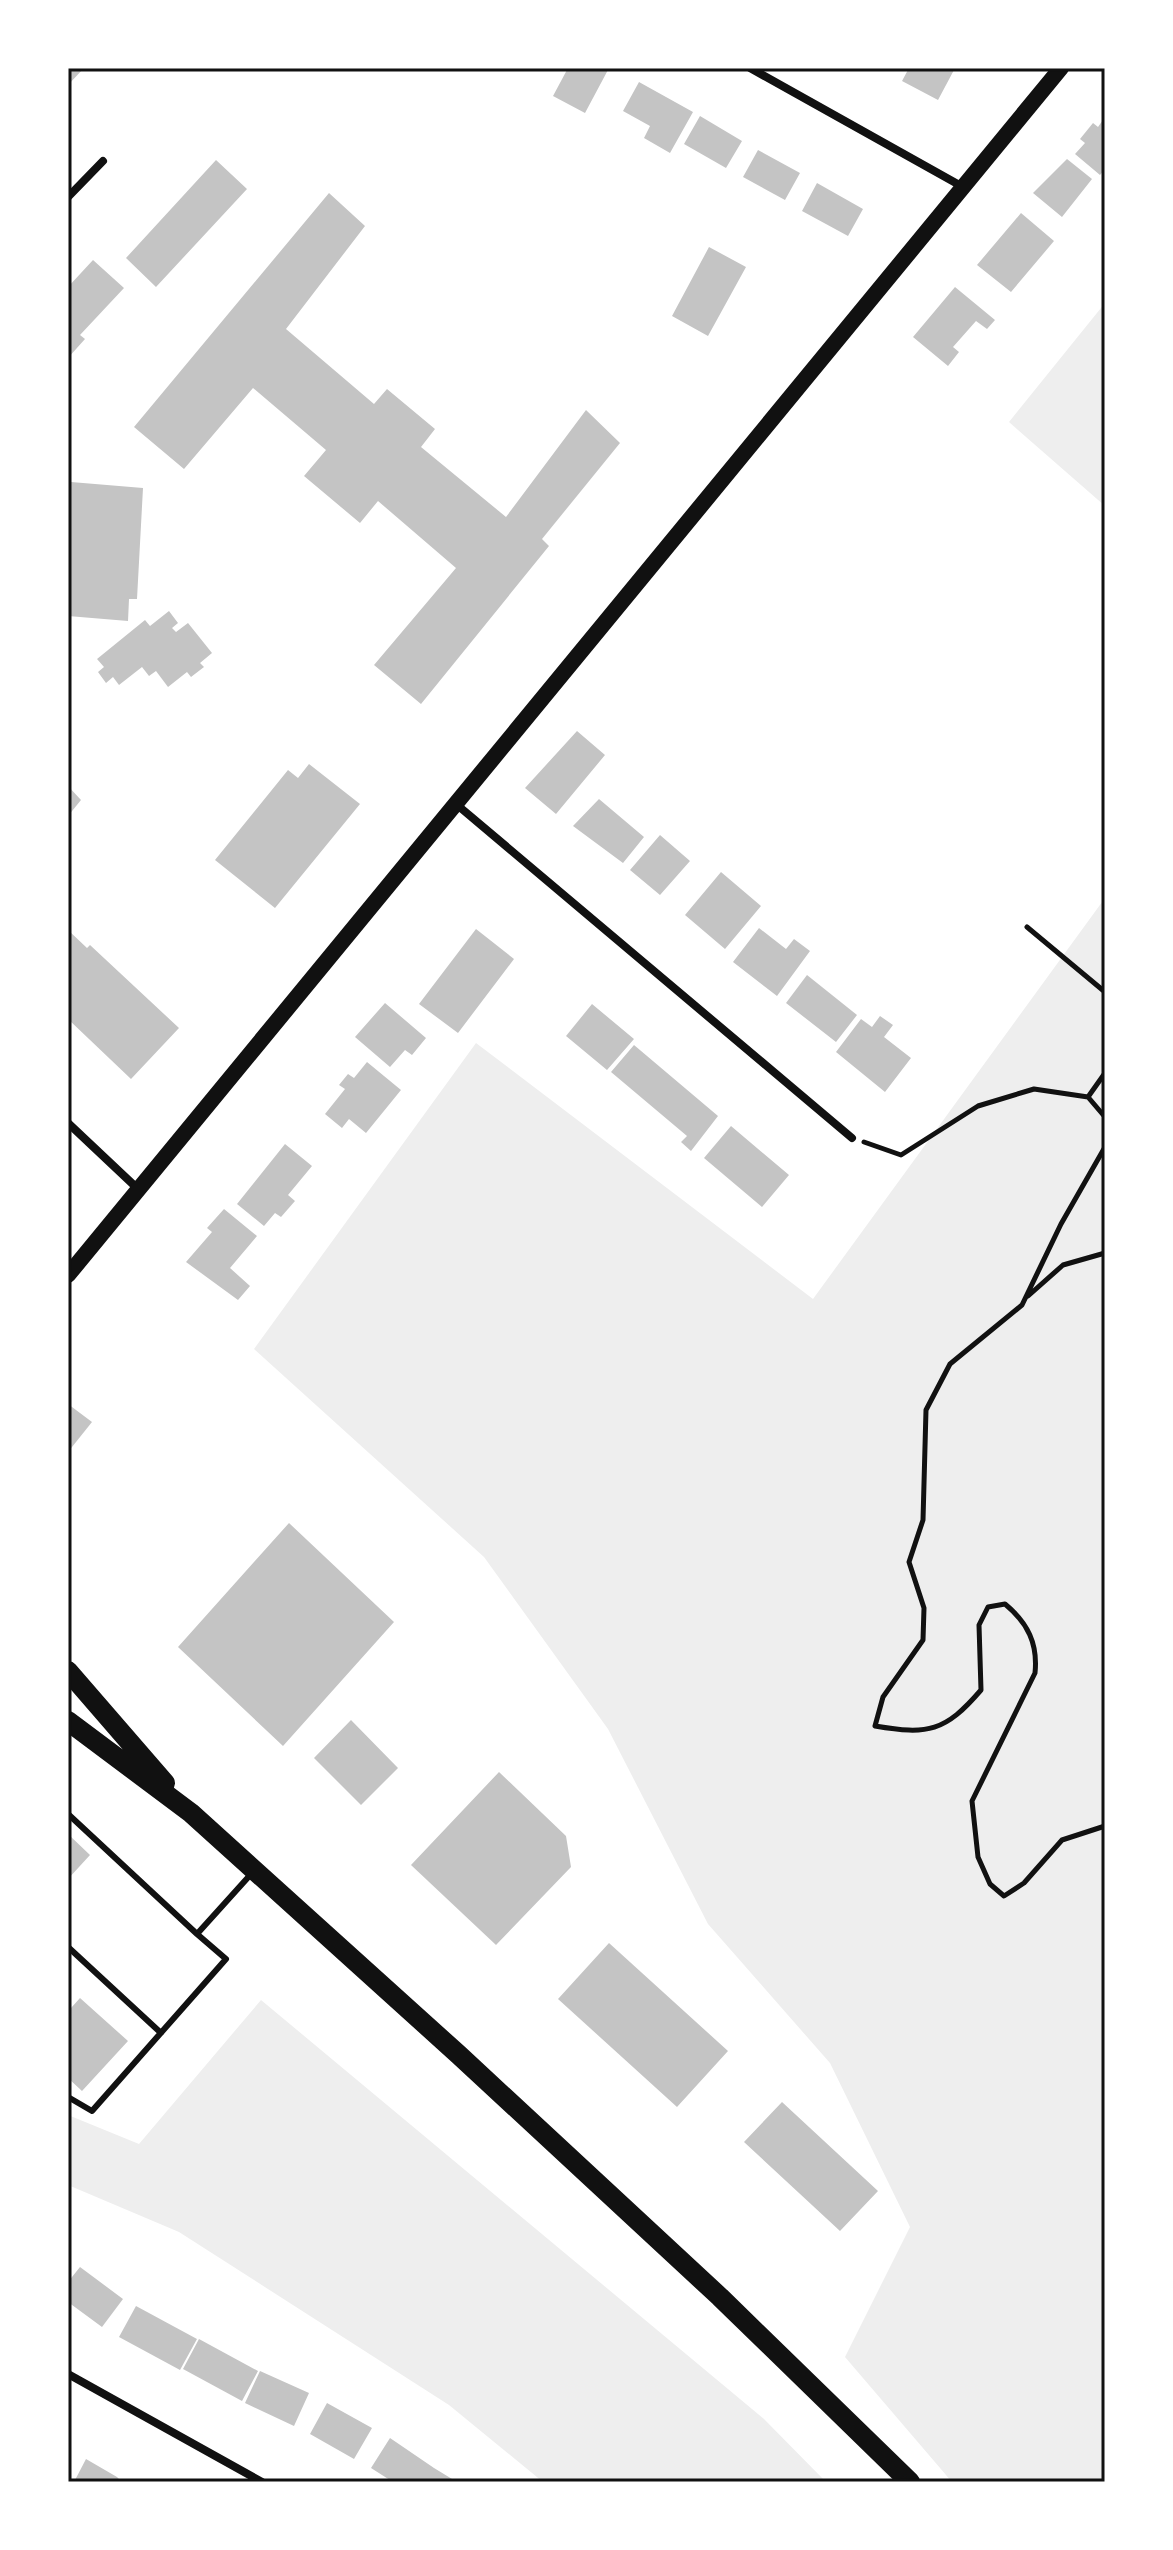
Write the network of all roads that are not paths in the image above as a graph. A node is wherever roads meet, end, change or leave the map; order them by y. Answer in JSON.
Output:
{"nodes":[{"id":1,"x":750,"y":68,"type":"edge"},
{"id":2,"x":1061,"y":68,"type":"edge"},
{"id":3,"x":103,"y":161,"type":"dead end"},
{"id":4,"x":963,"y":187,"type":"junction"},
{"id":5,"x":68,"y":197,"type":"edge"},
{"id":6,"x":456,"y":804,"type":"junction"},
{"id":7,"x":68,"y":1123,"type":"edge"},
{"id":8,"x":852,"y":1138,"type":"road end"},
{"id":9,"x":138,"y":1190,"type":"junction"},
{"id":10,"x":68,"y":1275,"type":"edge"},
{"id":11,"x":68,"y":1671,"type":"edge"},
{"id":12,"x":68,"y":1721,"type":"edge"},
{"id":13,"x":191,"y":1813,"type":"junction"},
{"id":14,"x":68,"y":1814,"type":"edge"},
{"id":15,"x":254,"y":1870,"type":"junction"},
{"id":16,"x":197,"y":1934,"type":"junction"},
{"id":17,"x":68,"y":1947,"type":"edge"},
{"id":18,"x":161,"y":2033,"type":"junction"},
{"id":19,"x":68,"y":2097,"type":"edge"},
{"id":20,"x":68,"y":2374,"type":"edge"},
{"id":21,"x":262,"y":2482,"type":"edge"},
{"id":22,"x":910,"y":2482,"type":"edge"}],
"edges":[{"from":1,"to":4,"type":"street"},
{"from":2,"to":4,"type":"main road"},
{"from":3,"to":5,"type":"street"},
{"from":4,"to":6,"type":"main road"},
{"from":6,"to":8,"type":"street"},
{"from":6,"to":9,"type":"main road"},
{"from":7,"to":9,"type":"street"},
{"from":9,"to":10,"type":"main road"},
{"from":11,"to":13,"type":"main road"},
{"from":12,"to":13,"type":"main road"},
{"from":13,"to":15,"type":"main road"},
{"from":14,"to":16,"type":"lane"},
{"from":15,"to":16,"type":"lane"},
{"from":15,"to":22,"type":"main road"},
{"from":16,"to":18,"type":"lane"},
{"from":17,"to":18,"type":"lane"},
{"from":18,"to":19,"type":"lane"},
{"from":20,"to":21,"type":"street"}]}
